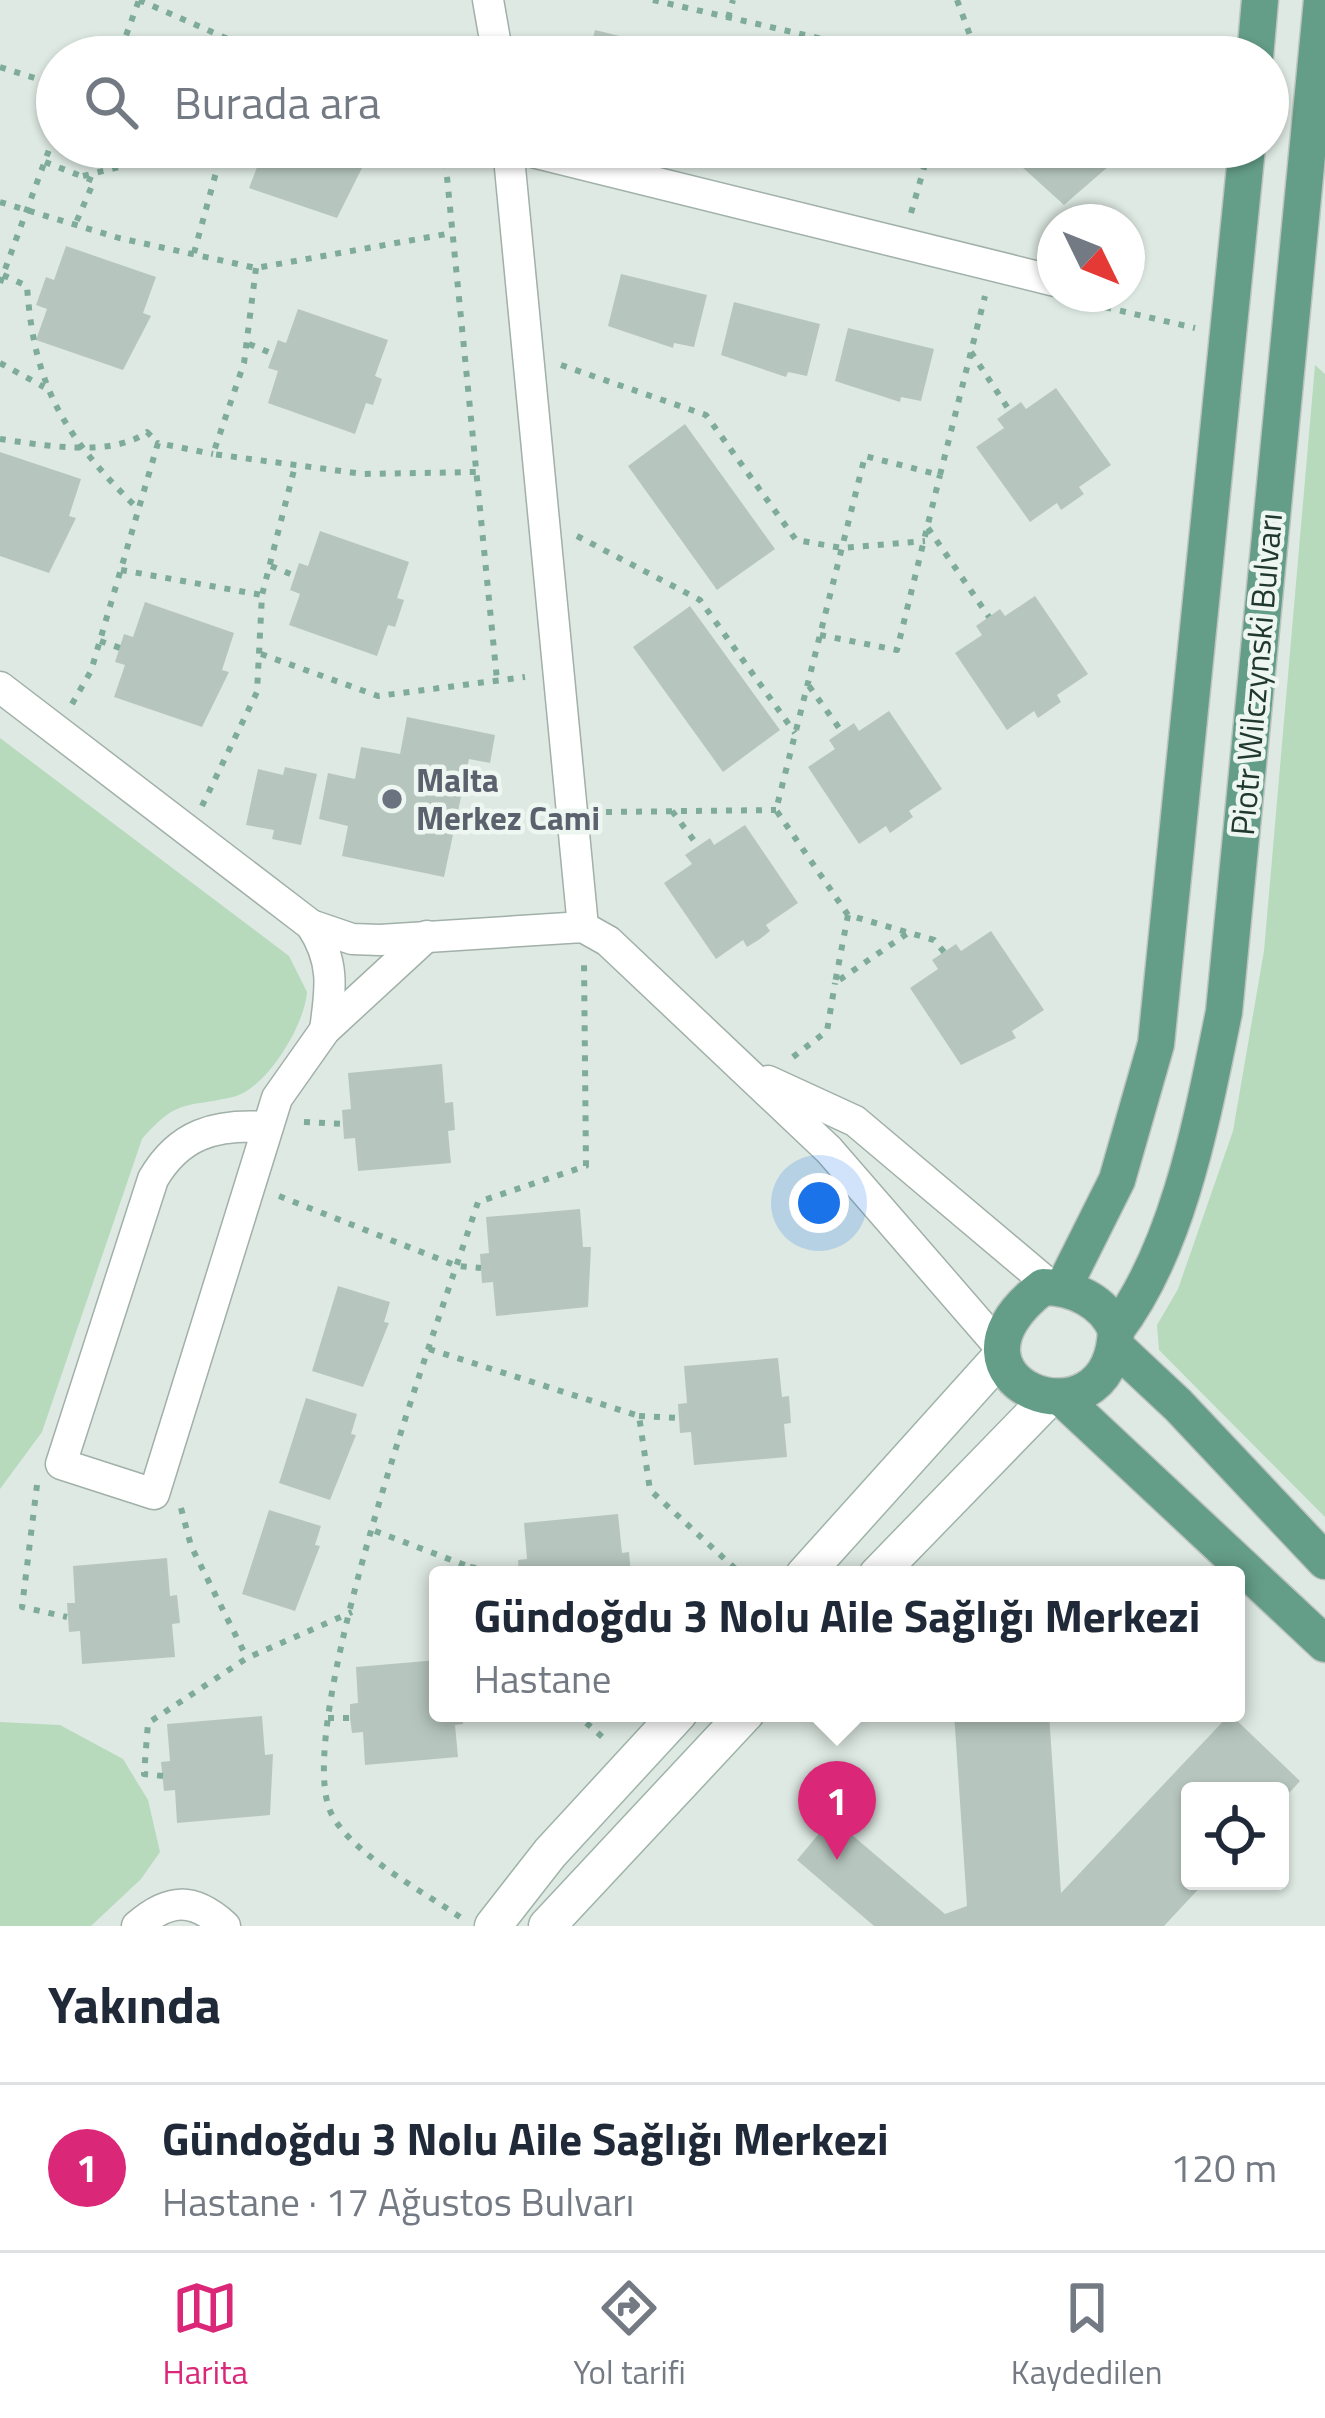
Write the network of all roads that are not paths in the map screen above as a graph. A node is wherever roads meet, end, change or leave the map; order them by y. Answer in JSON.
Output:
{"nodes":[{"id":1,"x":488,"y":0,"type":"edge"},
{"id":2,"x":1260,"y":0,"type":"edge"},
{"id":3,"x":1322,"y":0,"type":"edge"},
{"id":4,"x":494,"y":36,"type":"edge"},
{"id":5,"x":1257,"y":36,"type":"edge"},
{"id":6,"x":512,"y":168,"type":"edge"},
{"id":7,"x":598,"y":168,"type":"edge"},
{"id":8,"x":1245,"y":168,"type":"edge"},
{"id":9,"x":1037,"y":276,"type":"edge"},
{"id":10,"x":0,"y":687,"type":"edge"},
{"id":11,"x":311,"y":925,"type":"junction"},
{"id":12,"x":583,"y":927,"type":"junction"},
{"id":13,"x":427,"y":936,"type":"junction"},
{"id":14,"x":325,"y":1030,"type":"junction"},
{"id":15,"x":757,"y":1077,"type":"junction"},
{"id":16,"x":265,"y":1126,"type":"junction"},
{"id":17,"x":1058,"y":1287,"type":"junction"},
{"id":18,"x":1116,"y":1338,"type":"junction"},
{"id":19,"x":1000,"y":1351,"type":"junction"},
{"id":20,"x":1055,"y":1398,"type":"junction"},
{"id":21,"x":1325,"y":1561,"type":"edge"},
{"id":22,"x":812,"y":1566,"type":"edge"},
{"id":23,"x":886,"y":1566,"type":"edge"},
{"id":24,"x":1239,"y":1566,"type":"edge"},
{"id":25,"x":1245,"y":1571,"type":"edge"},
{"id":26,"x":1325,"y":1644,"type":"edge"},
{"id":27,"x":671,"y":1722,"type":"edge"},
{"id":28,"x":738,"y":1722,"type":"edge"},
{"id":29,"x":137,"y":1926,"type":"edge"},
{"id":30,"x":225,"y":1926,"type":"edge"},
{"id":31,"x":493,"y":1926,"type":"edge"},
{"id":32,"x":547,"y":1926,"type":"edge"}],
"edges":[{"from":1,"to":4,"type":"street"},
{"from":2,"to":5,"type":"main road"},
{"from":3,"to":18,"type":"main road","name":"Piotr Wilczynski Bulvarı"},
{"from":6,"to":12,"type":"street"},
{"from":7,"to":9,"type":"street"},
{"from":8,"to":17,"type":"main road","name":"Piotr Wilczynski Bulvarı"},
{"from":10,"to":11,"type":"street"},
{"from":11,"to":13,"type":"street"},
{"from":11,"to":14,"type":"street"},
{"from":12,"to":13,"type":"street"},
{"from":12,"to":15,"type":"street"},
{"from":13,"to":14,"type":"street"},
{"from":14,"to":16,"type":"street"},
{"from":15,"to":17,"type":"street"},
{"from":15,"to":19,"type":"street"},
{"from":16,"to":16,"type":"street"},
{"from":17,"to":18,"type":"main road"},
{"from":17,"to":19,"type":"main road","name":"Piotr Wilczynski Bulvarı"},
{"from":18,"to":20,"type":"main road","name":"Piotr Wilczynski Bulvarı"},
{"from":18,"to":21,"type":"main road"},
{"from":19,"to":20,"type":"main road"},
{"from":19,"to":22,"type":"main road"},
{"from":20,"to":23,"type":"main road"},
{"from":20,"to":24,"type":"main road"},
{"from":25,"to":26,"type":"main road"},
{"from":27,"to":31,"type":"main road"},
{"from":28,"to":32,"type":"main road"},
{"from":29,"to":30,"type":"street"}]}
